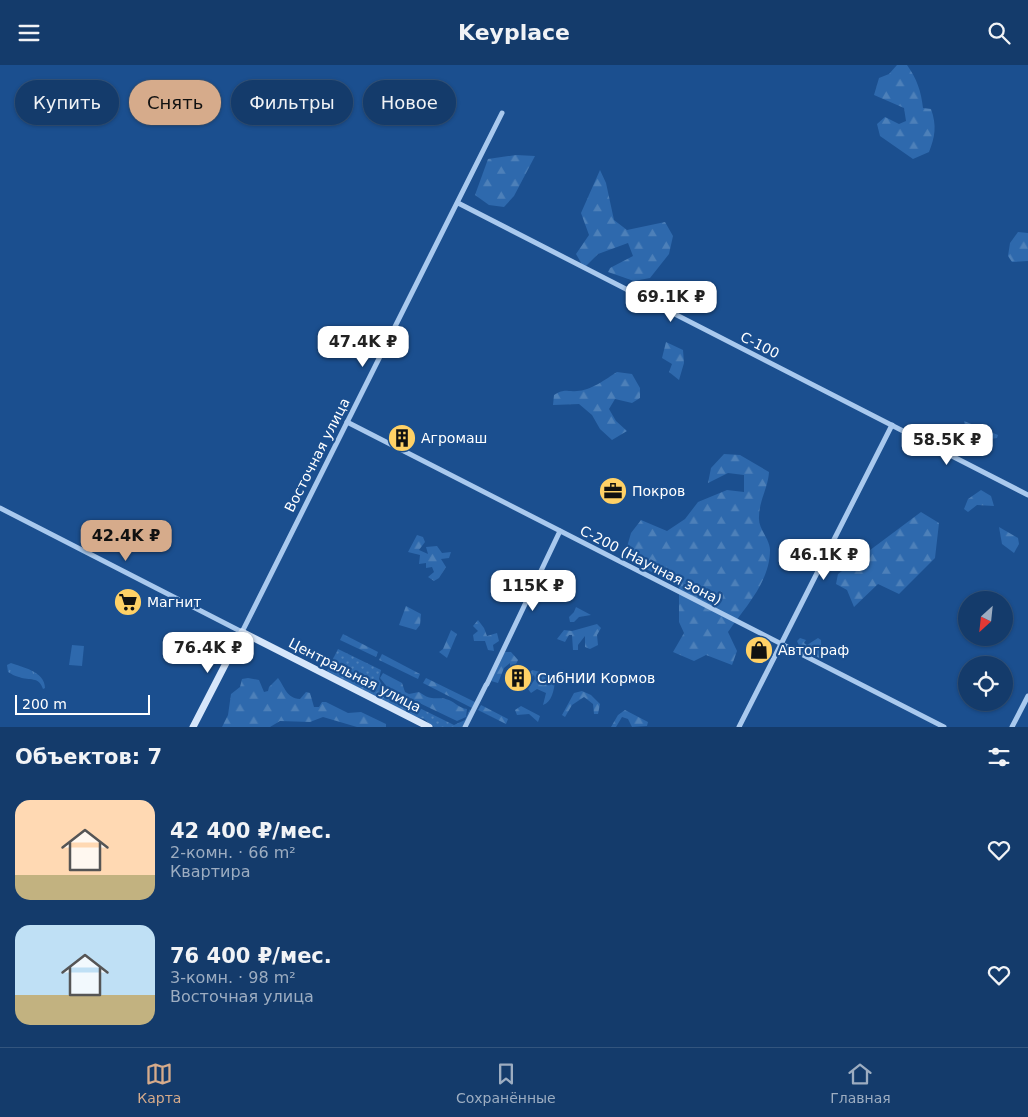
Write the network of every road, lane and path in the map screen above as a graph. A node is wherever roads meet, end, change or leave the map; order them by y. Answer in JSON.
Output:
{"nodes":[{"id":1,"x":502,"y":113,"type":"dead end"},
{"id":2,"x":458,"y":203,"type":"junction"},
{"id":3,"x":347,"y":422,"type":"junction"},
{"id":4,"x":892,"y":425,"type":"junction"},
{"id":5,"x":1028,"y":495,"type":"edge"},
{"id":6,"x":0,"y":508,"type":"edge"},
{"id":7,"x":560,"y":531,"type":"junction"},
{"id":8,"x":242,"y":632,"type":"junction"},
{"id":9,"x":781,"y":644,"type":"junction"},
{"id":10,"x":1028,"y":696,"type":"edge"},
{"id":11,"x":193,"y":727,"type":"edge"},
{"id":12,"x":429,"y":727,"type":"edge"},
{"id":13,"x":466,"y":727,"type":"edge"},
{"id":14,"x":739,"y":727,"type":"edge"},
{"id":15,"x":944,"y":727,"type":"edge"},
{"id":16,"x":1012,"y":727,"type":"edge"}],
"edges":[{"from":1,"to":2,"type":"street","name":"Восточная улица"},
{"from":2,"to":3,"type":"street","name":"Восточная улица"},
{"from":2,"to":4,"type":"street","name":"С-100"},
{"from":3,"to":7,"type":"street","name":"С-200 (Научная зона)"},
{"from":3,"to":8,"type":"street","name":"Восточная улица"},
{"from":4,"to":5,"type":"street","name":"С-100"},
{"from":4,"to":9,"type":"street"},
{"from":6,"to":8,"type":"street"},
{"from":7,"to":9,"type":"street","name":"С-200 (Научная зона)"},
{"from":7,"to":13,"type":"street"},
{"from":8,"to":11,"type":"main road","name":"Восточная улица"},
{"from":8,"to":12,"type":"main road","name":"Центральная улица"},
{"from":9,"to":14,"type":"street"},
{"from":9,"to":15,"type":"street","name":"С-200 (Научная зона)"},
{"from":10,"to":16,"type":"street"}]}
